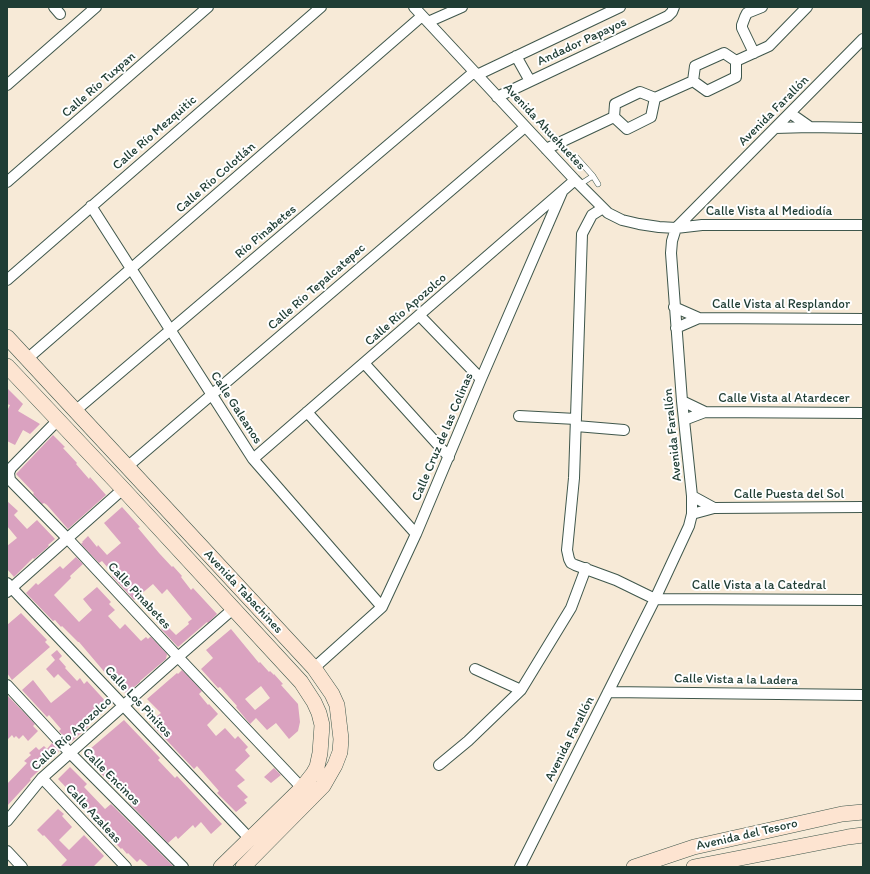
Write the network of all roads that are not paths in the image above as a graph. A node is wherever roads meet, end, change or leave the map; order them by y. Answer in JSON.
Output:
{"nodes":[{"id":1,"x":96,"y":7,"type":"edge"},
{"id":2,"x":208,"y":7,"type":"edge"},
{"id":3,"x":321,"y":7,"type":"edge"},
{"id":4,"x":414,"y":7,"type":"edge"},
{"id":5,"x":462,"y":7,"type":"edge"},
{"id":6,"x":620,"y":7,"type":"edge"},
{"id":7,"x":674,"y":7,"type":"edge"},
{"id":8,"x":762,"y":7,"type":"edge"},
{"id":9,"x":807,"y":7,"type":"edge"},
{"id":10,"x":425,"y":19,"type":"junction"},
{"id":11,"x":863,"y":40,"type":"edge"},
{"id":12,"x":754,"y":53,"type":"junction"},
{"id":13,"x":516,"y":56,"type":"junction"},
{"id":14,"x":736,"y":61,"type":"junction"},
{"id":15,"x":476,"y":74,"type":"junction"},
{"id":16,"x":530,"y":81,"type":"junction"},
{"id":17,"x":693,"y":81,"type":"junction"},
{"id":18,"x":7,"y":85,"type":"edge"},
{"id":19,"x":497,"y":97,"type":"junction"},
{"id":20,"x":655,"y":98,"type":"junction"},
{"id":21,"x":790,"y":113,"type":"junction"},
{"id":22,"x":614,"y":117,"type":"junction"},
{"id":23,"x":525,"y":126,"type":"junction"},
{"id":24,"x":810,"y":127,"type":"junction"},
{"id":25,"x":775,"y":128,"type":"junction"},
{"id":26,"x":863,"y":128,"type":"edge"},
{"id":27,"x":546,"y":149,"type":"junction"},
{"id":28,"x":576,"y":157,"type":"dead end"},
{"id":29,"x":593,"y":176,"type":"junction"},
{"id":30,"x":7,"y":182,"type":"edge"},
{"id":31,"x":577,"y":182,"type":"junction"},
{"id":32,"x":598,"y":184,"type":"dead end"},
{"id":33,"x":562,"y":192,"type":"junction"},
{"id":34,"x":91,"y":206,"type":"junction"},
{"id":35,"x":603,"y":208,"type":"junction"},
{"id":36,"x":863,"y":225,"type":"edge"},
{"id":37,"x":676,"y":228,"type":"junction"},
{"id":38,"x":131,"y":269,"type":"junction"},
{"id":39,"x":7,"y":280,"type":"edge"},
{"id":40,"x":674,"y":307,"type":"junction"},
{"id":41,"x":419,"y":315,"type":"junction"},
{"id":42,"x":698,"y":318,"type":"junction"},
{"id":43,"x":863,"y":319,"type":"edge"},
{"id":44,"x":676,"y":328,"type":"junction"},
{"id":45,"x":171,"y":330,"type":"junction"},
{"id":46,"x":7,"y":337,"type":"edge"},
{"id":47,"x":28,"y":359,"type":"junction"},
{"id":48,"x":364,"y":363,"type":"junction"},
{"id":49,"x":8,"y":371,"type":"edge"},
{"id":50,"x":481,"y":379,"type":"junction"},
{"id":51,"x":212,"y":394,"type":"junction"},
{"id":52,"x":682,"y":401,"type":"junction"},
{"id":53,"x":75,"y":411,"type":"junction"},
{"id":54,"x":307,"y":412,"type":"junction"},
{"id":55,"x":705,"y":412,"type":"junction"},
{"id":56,"x":863,"y":412,"type":"edge"},
{"id":57,"x":519,"y":416,"type":"dead end"},
{"id":58,"x":58,"y":420,"type":"junction"},
{"id":59,"x":684,"y":420,"type":"junction"},
{"id":60,"x":576,"y":422,"type":"junction"},
{"id":61,"x":624,"y":430,"type":"dead end"},
{"id":62,"x":449,"y":457,"type":"junction"},
{"id":63,"x":253,"y":458,"type":"junction"},
{"id":64,"x":127,"y":467,"type":"junction"},
{"id":65,"x":123,"y":489,"type":"junction"},
{"id":66,"x":692,"y":496,"type":"junction"},
{"id":67,"x":714,"y":508,"type":"junction"},
{"id":68,"x":863,"y":508,"type":"edge"},
{"id":69,"x":692,"y":514,"type":"junction"},
{"id":70,"x":416,"y":534,"type":"junction"},
{"id":71,"x":68,"y":539,"type":"junction"},
{"id":72,"x":586,"y":568,"type":"junction"},
{"id":73,"x":8,"y":587,"type":"edge"},
{"id":74,"x":655,"y":599,"type":"junction"},
{"id":75,"x":863,"y":600,"type":"edge"},
{"id":76,"x":382,"y":607,"type":"junction"},
{"id":77,"x":233,"y":609,"type":"junction"},
{"id":78,"x":178,"y":657,"type":"junction"},
{"id":79,"x":314,"y":668,"type":"junction"},
{"id":80,"x":475,"y":668,"type":"dead end"},
{"id":81,"x":7,"y":685,"type":"edge"},
{"id":82,"x":521,"y":690,"type":"junction"},
{"id":83,"x":608,"y":692,"type":"junction"},
{"id":84,"x":863,"y":695,"type":"edge"},
{"id":85,"x":123,"y":706,"type":"junction"},
{"id":86,"x":70,"y":753,"type":"junction"},
{"id":87,"x":439,"y":765,"type":"dead end"},
{"id":88,"x":42,"y":778,"type":"junction"},
{"id":89,"x":302,"y":788,"type":"junction"},
{"id":90,"x":863,"y":812,"type":"edge"},
{"id":91,"x":7,"y":821,"type":"edge"},
{"id":92,"x":863,"y":835,"type":"edge"},
{"id":93,"x":250,"y":839,"type":"junction"},
{"id":94,"x":7,"y":851,"type":"edge"},
{"id":95,"x":22,"y":867,"type":"edge"},
{"id":96,"x":126,"y":867,"type":"edge"},
{"id":97,"x":183,"y":867,"type":"edge"},
{"id":98,"x":221,"y":867,"type":"edge"},
{"id":99,"x":243,"y":867,"type":"edge"},
{"id":100,"x":520,"y":867,"type":"edge"},
{"id":101,"x":634,"y":867,"type":"edge"},
{"id":102,"x":694,"y":867,"type":"edge"}],
"edges":[{"from":1,"to":18,"type":"street"},
{"from":2,"to":30,"type":"street","name":"Calle Río Tuxpan"},
{"from":3,"to":34,"type":"street","name":"Calle Río Mezquitic"},
{"from":4,"to":10,"type":"street","name":"Avenida Ahuehuetes"},
{"from":5,"to":10,"type":"street","name":"Calle Río Colotlán"},
{"from":6,"to":13,"type":"street","name":"Andador Papayos"},
{"from":7,"to":16,"type":"street","name":"Andador Papayos"},
{"from":8,"to":12,"type":"street"},
{"from":9,"to":12,"type":"street"},
{"from":10,"to":15,"type":"street","name":"Avenida Ahuehuetes"},
{"from":10,"to":38,"type":"street","name":"Calle Río Colotlán"},
{"from":11,"to":21,"type":"street","name":"Avenida Farallón"},
{"from":12,"to":14,"type":"street"},
{"from":13,"to":15,"type":"street","name":"Andador Papayos"},
{"from":13,"to":16,"type":"street"},
{"from":14,"to":17,"type":"street"},
{"from":14,"to":17,"type":"street"},
{"from":15,"to":19,"type":"street","name":"Avenida Ahuehuetes"},
{"from":15,"to":45,"type":"street","name":"Río Pinabetes"},
{"from":16,"to":19,"type":"street","name":"Andador Papayos"},
{"from":17,"to":20,"type":"street"},
{"from":19,"to":23,"type":"street","name":"Avenida Ahuehuetes"},
{"from":20,"to":22,"type":"street"},
{"from":20,"to":22,"type":"street"},
{"from":21,"to":24,"type":"street"},
{"from":21,"to":25,"type":"street","name":"Avenida Farallón"},
{"from":22,"to":27,"type":"street"},
{"from":23,"to":27,"type":"street","name":"Avenida Ahuehuetes"},
{"from":23,"to":51,"type":"street","name":"Calle Río Tepalcatepec"},
{"from":24,"to":25,"type":"street"},
{"from":24,"to":26,"type":"street"},
{"from":25,"to":37,"type":"street","name":"Avenida Farallón"},
{"from":27,"to":31,"type":"street","name":"Avenida Ahuehuetes"},
{"from":28,"to":29,"type":"lane"},
{"from":29,"to":31,"type":"lane"},
{"from":29,"to":32,"type":"lane"},
{"from":31,"to":33,"type":"street","name":"Calle Río Apozolco"},
{"from":31,"to":35,"type":"street","name":"Avenida Ahuehuetes"},
{"from":33,"to":41,"type":"street","name":"Calle Río Apozolco"},
{"from":33,"to":50,"type":"street","name":"Calle Cruz de las Colinas"},
{"from":34,"to":38,"type":"street","name":"Calle Galeanos"},
{"from":34,"to":39,"type":"street","name":"Calle Río Mezquitic"},
{"from":35,"to":37,"type":"street","name":"Avenida Ahuehuetes"},
{"from":35,"to":60,"type":"street"},
{"from":36,"to":37,"type":"street","name":"Calle Vista al Mediodía"},
{"from":37,"to":40,"type":"street","name":"Avenida Farallón"},
{"from":38,"to":45,"type":"street","name":"Calle Galeanos"},
{"from":38,"to":47,"type":"street","name":"Calle Río Colotlán"},
{"from":40,"to":42,"type":"street","name":"Calle Vista al Resplandor"},
{"from":40,"to":44,"type":"street","name":"Avenida Farallón"},
{"from":41,"to":48,"type":"street","name":"Calle Río Apozolco"},
{"from":41,"to":50,"type":"street"},
{"from":42,"to":43,"type":"street","name":"Calle Vista al Resplandor"},
{"from":42,"to":44,"type":"street","name":"Calle Vista al Resplandor"},
{"from":44,"to":52,"type":"street","name":"Avenida Farallón"},
{"from":45,"to":51,"type":"street","name":"Calle Galeanos"},
{"from":45,"to":53,"type":"street","name":"Río Pinabetes"},
{"from":46,"to":47,"type":"street","name":"Avenida Tabachines"},
{"from":47,"to":53,"type":"street","name":"Avenida Tabachines"},
{"from":48,"to":54,"type":"street","name":"Calle Río Apozolco"},
{"from":48,"to":62,"type":"street"},
{"from":49,"to":58,"type":"street","name":"Avenida Tabachines"},
{"from":50,"to":62,"type":"street","name":"Calle Cruz de las Colinas"},
{"from":51,"to":63,"type":"street","name":"Calle Galeanos"},
{"from":51,"to":64,"type":"street","name":"Calle Río Tepalcatepec"},
{"from":52,"to":55,"type":"street","name":"Calle Vista al Atardecer"},
{"from":52,"to":59,"type":"street","name":"Avenida Farallón"},
{"from":53,"to":64,"type":"street","name":"Avenida Tabachines"},
{"from":54,"to":63,"type":"street","name":"Calle Río Apozolco"},
{"from":54,"to":70,"type":"street"},
{"from":55,"to":56,"type":"street","name":"Calle Vista al Atardecer"},
{"from":55,"to":59,"type":"street","name":"Calle Vista al Atardecer"},
{"from":57,"to":60,"type":"street"},
{"from":58,"to":65,"type":"street","name":"Avenida Tabachines"},
{"from":58,"to":71,"type":"street","name":"Calle Pinabetes"},
{"from":59,"to":66,"type":"street","name":"Avenida Farallón"},
{"from":60,"to":61,"type":"street"},
{"from":60,"to":72,"type":"street"},
{"from":62,"to":70,"type":"street","name":"Calle Cruz de las Colinas"},
{"from":63,"to":76,"type":"street","name":"Calle Galeanos"},
{"from":64,"to":79,"type":"street","name":"Avenida Tabachines"},
{"from":65,"to":71,"type":"street"},
{"from":65,"to":77,"type":"street","name":"Avenida Tabachines"},
{"from":66,"to":67,"type":"street","name":"Calle Puesta del Sol"},
{"from":66,"to":69,"type":"street","name":"Avenida Farallón"},
{"from":67,"to":68,"type":"street","name":"Calle Puesta del Sol"},
{"from":67,"to":69,"type":"street","name":"Calle Puesta del Sol"},
{"from":69,"to":74,"type":"street","name":"Avenida Farallón"},
{"from":70,"to":76,"type":"street","name":"Calle Cruz de las Colinas"},
{"from":71,"to":73,"type":"street"},
{"from":71,"to":78,"type":"street","name":"Calle Pinabetes"},
{"from":72,"to":74,"type":"street"},
{"from":72,"to":82,"type":"street"},
{"from":73,"to":85,"type":"street","name":"Calle Los Pinitos"},
{"from":74,"to":75,"type":"street","name":"Calle Vista a la Catedral"},
{"from":74,"to":83,"type":"street","name":"Avenida Farallón"},
{"from":76,"to":79,"type":"street","name":"Calle Cruz de las Colinas"},
{"from":77,"to":78,"type":"street","name":"Calle Río Apozolco"},
{"from":77,"to":89,"type":"street","name":"Avenida Tabachines"},
{"from":78,"to":85,"type":"street","name":"Calle Río Apozolco"},
{"from":78,"to":89,"type":"street","name":"Calle Pinabetes"},
{"from":79,"to":99,"type":"street","name":"Avenida Tabachines"},
{"from":80,"to":82,"type":"street"},
{"from":81,"to":86,"type":"street","name":"Calle Encinos"},
{"from":82,"to":87,"type":"street"},
{"from":83,"to":84,"type":"street","name":"Calle Vista a la Ladera"},
{"from":83,"to":100,"type":"street","name":"Avenida Farallón"},
{"from":85,"to":86,"type":"street","name":"Calle Río Apozolco"},
{"from":85,"to":93,"type":"street","name":"Calle Los Pinitos"},
{"from":86,"to":88,"type":"street","name":"Calle Río Apozolco"},
{"from":86,"to":97,"type":"street","name":"Calle Encinos"},
{"from":88,"to":91,"type":"street","name":"Calle Río Apozolco"},
{"from":88,"to":96,"type":"street","name":"Calle Azaleas"},
{"from":89,"to":93,"type":"street","name":"Avenida Tabachines"},
{"from":90,"to":101,"type":"street","name":"Avenida del Tesoro"},
{"from":92,"to":102,"type":"street","name":"Avenida del Tesoro"},
{"from":93,"to":98,"type":"street","name":"Avenida Tabachines"},
{"from":94,"to":95,"type":"street"}]}
